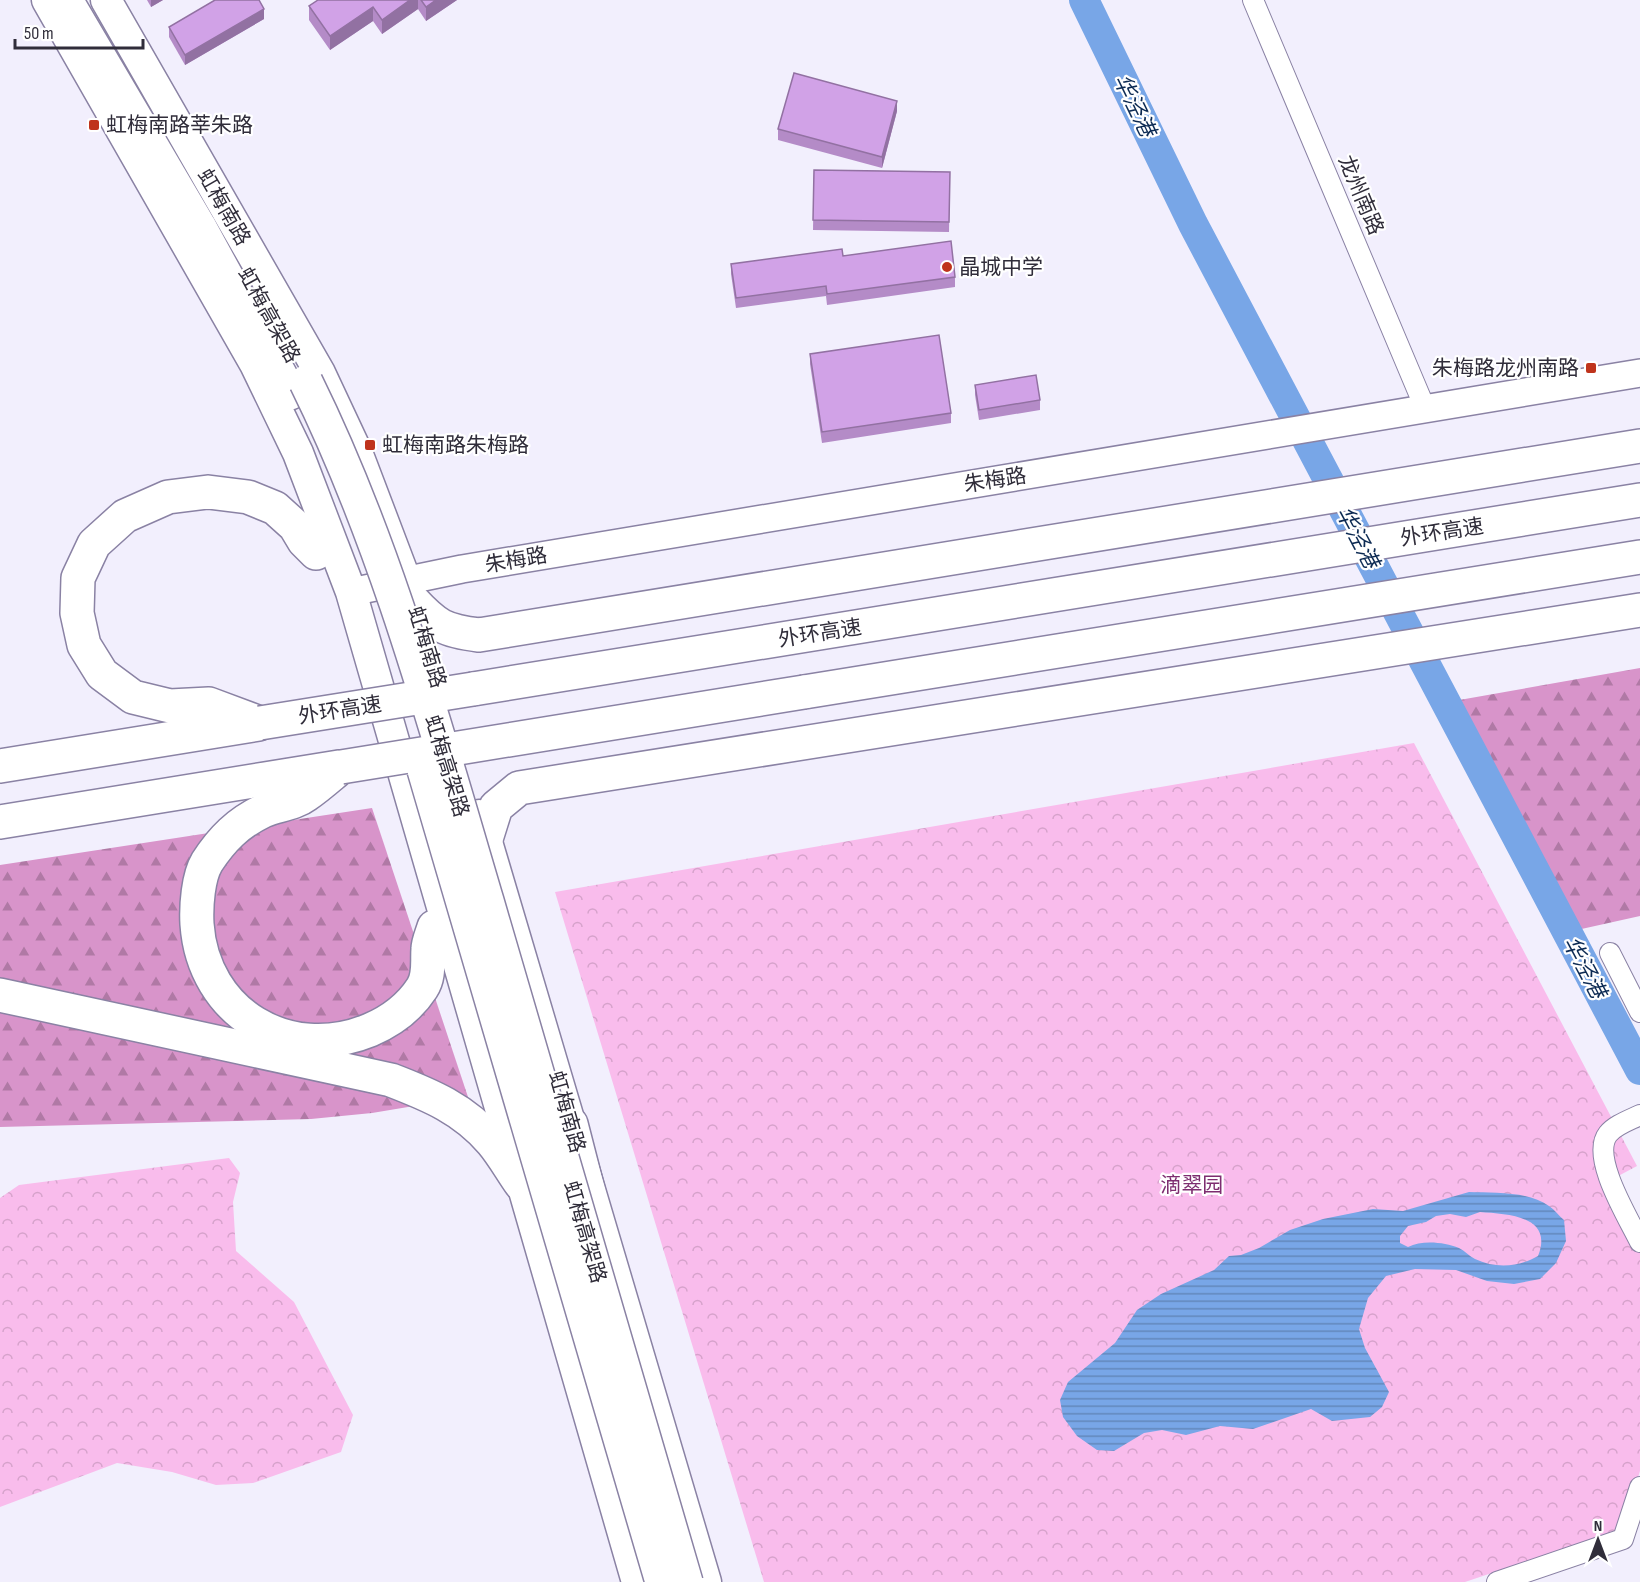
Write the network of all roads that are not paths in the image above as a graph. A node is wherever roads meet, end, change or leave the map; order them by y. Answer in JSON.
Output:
{"nodes":[{"id":1,"x":47,"y":0,"type":"edge"},
{"id":2,"x":66,"y":0,"type":"edge"},
{"id":3,"x":87,"y":0,"type":"edge"},
{"id":4,"x":106,"y":0,"type":"edge"},
{"id":5,"x":1253,"y":0,"type":"edge"},
{"id":6,"x":157,"y":193,"type":"junction"},
{"id":7,"x":1640,"y":373,"type":"edge"},
{"id":8,"x":1425,"y":408,"type":"junction"},
{"id":9,"x":1640,"y":446,"type":"edge"},
{"id":10,"x":1640,"y":500,"type":"edge"},
{"id":11,"x":316,"y":553,"type":"junction"},
{"id":12,"x":1640,"y":556,"type":"edge"},
{"id":13,"x":409,"y":591,"type":"junction"},
{"id":14,"x":351,"y":592,"type":"junction"},
{"id":15,"x":1640,"y":610,"type":"edge"},
{"id":16,"x":260,"y":723,"type":"junction"},
{"id":17,"x":0,"y":766,"type":"edge"},
{"id":18,"x":341,"y":767,"type":"junction"},
{"id":19,"x":0,"y":822,"type":"edge"},
{"id":20,"x":486,"y":839,"type":"junction"},
{"id":21,"x":434,"y":927,"type":"junction"},
{"id":22,"x":1610,"y":953,"type":"dead end"},
{"id":23,"x":0,"y":995,"type":"edge"},
{"id":24,"x":1640,"y":1012,"type":"edge"},
{"id":25,"x":1633,"y":1119,"type":"edge"},
{"id":26,"x":571,"y":1124,"type":"junction"},
{"id":27,"x":506,"y":1131,"type":"junction"},
{"id":28,"x":521,"y":1184,"type":"junction"},
{"id":29,"x":1640,"y":1242,"type":"edge"},
{"id":30,"x":1640,"y":1487,"type":"edge"},
{"id":31,"x":637,"y":1582,"type":"edge"},
{"id":32,"x":662,"y":1582,"type":"edge"},
{"id":33,"x":686,"y":1582,"type":"edge"},
{"id":34,"x":697,"y":1582,"type":"edge"},
{"id":35,"x":706,"y":1582,"type":"edge"},
{"id":36,"x":1497,"y":1582,"type":"edge"}],
"edges":[{"from":1,"to":6,"type":"main road"},
{"from":2,"to":32,"type":"highway","name":"虹梅高架路","bridge":true},
{"from":3,"to":33,"type":"highway","name":"虹梅高架路","bridge":true},
{"from":4,"to":13,"type":"main road","name":"虹梅南路"},
{"from":5,"to":8,"type":"street","name":"龙州南路"},
{"from":6,"to":11,"type":"main road"},
{"from":6,"to":14,"type":"main road"},
{"from":7,"to":8,"type":"street","name":"朱梅路"},
{"from":8,"to":13,"type":"street","name":"朱梅路"},
{"from":9,"to":13,"type":"highway"},
{"from":10,"to":16,"type":"highway","name":"外环高速","bridge":true},
{"from":11,"to":16,"type":"highway"},
{"from":11,"to":21,"type":"main road"},
{"from":12,"to":18,"type":"highway","bridge":true},
{"from":13,"to":14,"type":"street","name":"朱梅路"},
{"from":13,"to":20,"type":"main road","name":"虹梅南路"},
{"from":14,"to":27,"type":"main road"},
{"from":15,"to":20,"type":"highway"},
{"from":16,"to":17,"type":"highway","name":"外环高速"},
{"from":18,"to":19,"type":"highway"},
{"from":18,"to":21,"type":"highway"},
{"from":20,"to":26,"type":"main road","name":"虹梅南路"},
{"from":21,"to":27,"type":"main road"},
{"from":22,"to":24,"type":"street"},
{"from":23,"to":28,"type":"highway"},
{"from":25,"to":29,"type":"street"},
{"from":26,"to":34,"type":"highway"},
{"from":26,"to":35,"type":"main road","name":"虹梅南路"},
{"from":27,"to":28,"type":"main road"},
{"from":28,"to":31,"type":"main road"},
{"from":30,"to":36,"type":"street"}]}
